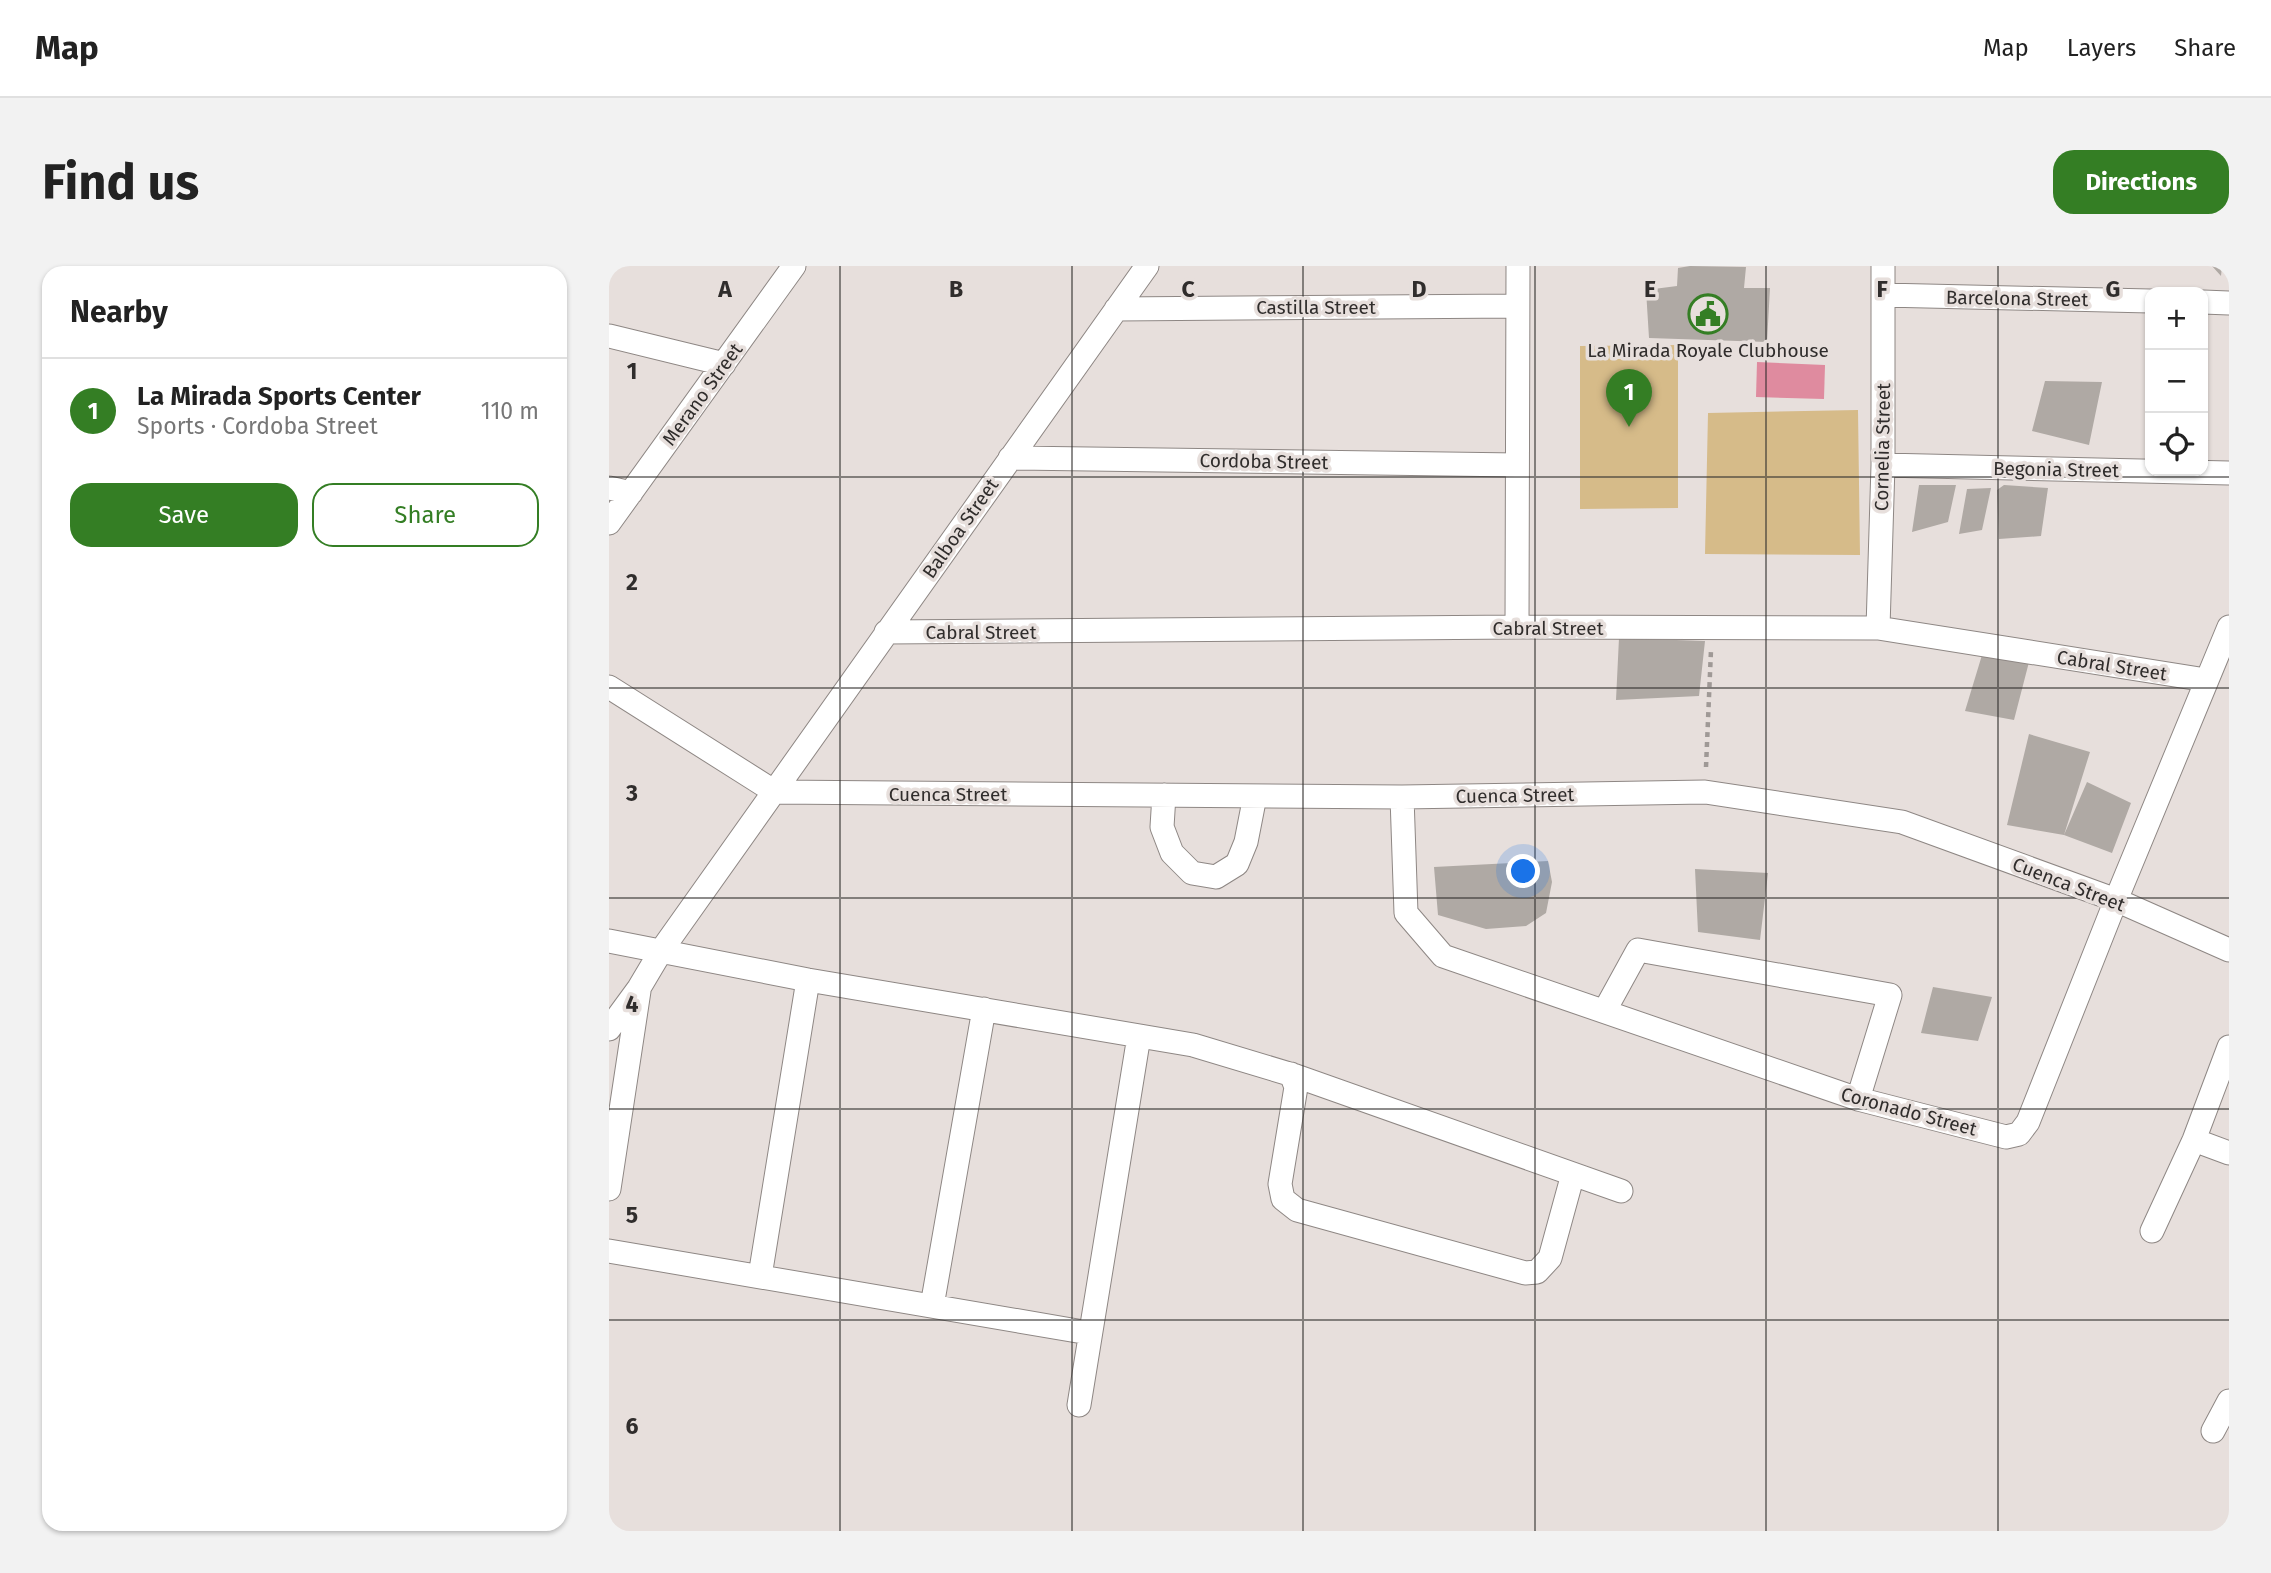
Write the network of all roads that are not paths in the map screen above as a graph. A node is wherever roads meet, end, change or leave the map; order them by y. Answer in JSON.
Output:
{"nodes":[{"id":1,"x":794,"y":266,"type":"edge"},
{"id":2,"x":1147,"y":266,"type":"edge"},
{"id":3,"x":1518,"y":266,"type":"edge"},
{"id":4,"x":1883,"y":266,"type":"edge"},
{"id":5,"x":1883,"y":295,"type":"junction"},
{"id":6,"x":2145,"y":301,"type":"edge"},
{"id":7,"x":2208,"y":302,"type":"edge"},
{"id":8,"x":2229,"y":303,"type":"edge"},
{"id":9,"x":1517,"y":306,"type":"junction"},
{"id":10,"x":1116,"y":309,"type":"junction"},
{"id":11,"x":609,"y":336,"type":"edge"},
{"id":12,"x":724,"y":363,"type":"junction"},
{"id":13,"x":1010,"y":458,"type":"junction"},
{"id":14,"x":1883,"y":464,"type":"junction"},
{"id":15,"x":1517,"y":465,"type":"junction"},
{"id":16,"x":2229,"y":473,"type":"edge"},
{"id":17,"x":620,"y":490,"type":"edge"},
{"id":18,"x":609,"y":523,"type":"edge"},
{"id":19,"x":1517,"y":627,"type":"junction"},
{"id":20,"x":2229,"y":627,"type":"edge"},
{"id":21,"x":1878,"y":628,"type":"junction"},
{"id":22,"x":886,"y":632,"type":"junction"},
{"id":23,"x":2206,"y":680,"type":"junction"},
{"id":24,"x":609,"y":687,"type":"edge"},
{"id":25,"x":775,"y":792,"type":"junction"},
{"id":26,"x":1164,"y":795,"type":"junction"},
{"id":27,"x":1255,"y":796,"type":"junction"},
{"id":28,"x":1402,"y":797,"type":"junction"},
{"id":29,"x":2116,"y":900,"type":"junction"},
{"id":30,"x":609,"y":941,"type":"edge"},
{"id":31,"x":2229,"y":950,"type":"edge"},
{"id":32,"x":661,"y":951,"type":"junction"},
{"id":33,"x":809,"y":980,"type":"junction"},
{"id":34,"x":639,"y":988,"type":"junction"},
{"id":35,"x":984,"y":1009,"type":"junction"},
{"id":36,"x":1605,"y":1010,"type":"junction"},
{"id":37,"x":609,"y":1029,"type":"edge"},
{"id":38,"x":1139,"y":1036,"type":"junction"},
{"id":39,"x":2229,"y":1047,"type":"edge"},
{"id":40,"x":1291,"y":1074,"type":"junction"},
{"id":41,"x":1858,"y":1099,"type":"junction"},
{"id":42,"x":2193,"y":1140,"type":"junction"},
{"id":43,"x":2229,"y":1153,"type":"edge"},
{"id":44,"x":1573,"y":1174,"type":"junction"},
{"id":45,"x":609,"y":1189,"type":"edge"},
{"id":46,"x":1621,"y":1191,"type":"dead end"},
{"id":47,"x":2152,"y":1231,"type":"dead end"},
{"id":48,"x":609,"y":1251,"type":"edge"},
{"id":49,"x":760,"y":1276,"type":"junction"},
{"id":50,"x":932,"y":1306,"type":"junction"},
{"id":51,"x":1089,"y":1333,"type":"junction"},
{"id":52,"x":2229,"y":1401,"type":"edge"},
{"id":53,"x":1079,"y":1405,"type":"dead end"},
{"id":54,"x":2213,"y":1431,"type":"dead end"}],
"edges":[{"from":1,"to":12,"type":"street","name":"Merano Street"},
{"from":2,"to":10,"type":"street","name":"Balboa Street"},
{"from":3,"to":9,"type":"street"},
{"from":4,"to":5,"type":"street","name":"Cornelia Street"},
{"from":5,"to":6,"type":"street","name":"Barcelona Street"},
{"from":5,"to":14,"type":"street","name":"Cornelia Street"},
{"from":7,"to":8,"type":"street"},
{"from":9,"to":10,"type":"street","name":"Castilla Street"},
{"from":9,"to":15,"type":"street"},
{"from":10,"to":13,"type":"street","name":"Balboa Street"},
{"from":11,"to":12,"type":"street"},
{"from":12,"to":17,"type":"street","name":"Merano Street"},
{"from":13,"to":15,"type":"street","name":"Cordoba Street"},
{"from":13,"to":22,"type":"street","name":"Balboa Street"},
{"from":14,"to":16,"type":"street","name":"Begonia Street"},
{"from":14,"to":21,"type":"street","name":"Cornelia Street"},
{"from":15,"to":19,"type":"street"},
{"from":17,"to":18,"type":"street","name":"Merano Street"},
{"from":19,"to":21,"type":"street","name":"Cabral Street"},
{"from":19,"to":22,"type":"street","name":"Cabral Street"},
{"from":20,"to":23,"type":"street","name":"Coronado Street"},
{"from":21,"to":23,"type":"street","name":"Cabral Street"},
{"from":22,"to":25,"type":"street","name":"Balboa Street"},
{"from":23,"to":29,"type":"street","name":"Coronado Street"},
{"from":24,"to":25,"type":"street"},
{"from":25,"to":26,"type":"street","name":"Cuenca Street"},
{"from":25,"to":32,"type":"street","name":"Balboa Street"},
{"from":26,"to":27,"type":"street","name":"Cuenca Street"},
{"from":26,"to":27,"type":"street"},
{"from":27,"to":28,"type":"street","name":"Cuenca Street"},
{"from":28,"to":29,"type":"street","name":"Cuenca Street"},
{"from":28,"to":36,"type":"street","name":"Coronado Street"},
{"from":29,"to":31,"type":"street","name":"Cuenca Street"},
{"from":29,"to":41,"type":"street","name":"Coronado Street"},
{"from":30,"to":32,"type":"street"},
{"from":32,"to":33,"type":"street"},
{"from":32,"to":34,"type":"street","name":"Balboa Street"},
{"from":33,"to":35,"type":"street"},
{"from":33,"to":49,"type":"street"},
{"from":34,"to":37,"type":"street","name":"Balboa Street"},
{"from":34,"to":45,"type":"street"},
{"from":35,"to":38,"type":"street"},
{"from":35,"to":50,"type":"street"},
{"from":36,"to":41,"type":"street","name":"Coronado Street"},
{"from":36,"to":41,"type":"street"},
{"from":38,"to":40,"type":"street"},
{"from":38,"to":51,"type":"street"},
{"from":39,"to":42,"type":"street"},
{"from":40,"to":44,"type":"street"},
{"from":40,"to":44,"type":"street"},
{"from":42,"to":43,"type":"street"},
{"from":42,"to":47,"type":"street"},
{"from":44,"to":46,"type":"street"},
{"from":48,"to":49,"type":"street"},
{"from":49,"to":50,"type":"street"},
{"from":50,"to":51,"type":"street"},
{"from":51,"to":53,"type":"street"},
{"from":52,"to":54,"type":"street"}]}
